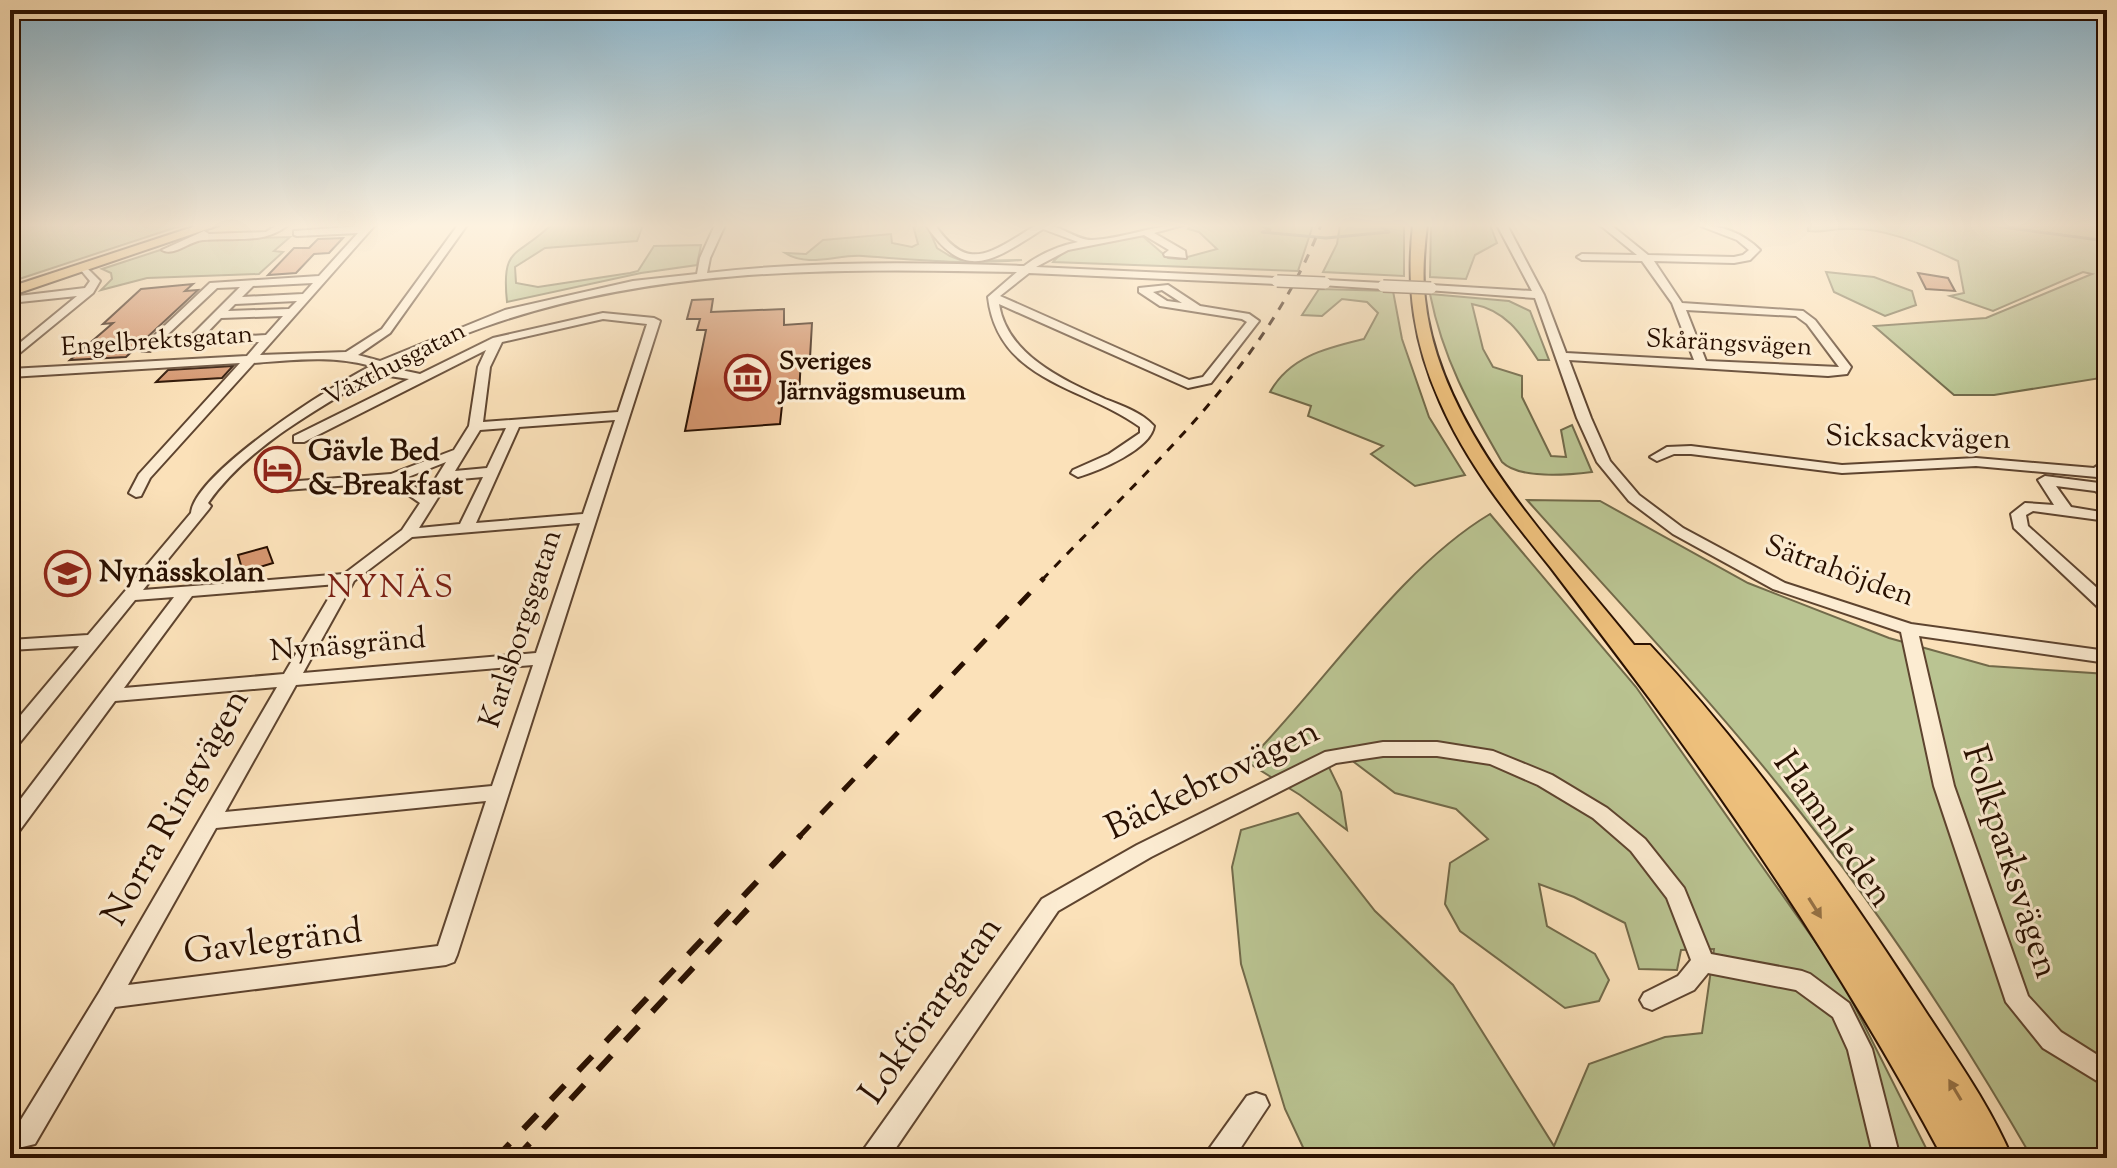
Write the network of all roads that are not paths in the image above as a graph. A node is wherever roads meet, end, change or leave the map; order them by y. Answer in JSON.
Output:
{"nodes":[{"id":1,"x":323,"y":279,"type":"edge"},
{"id":2,"x":44,"y":280,"type":"edge"},
{"id":3,"x":94,"y":280,"type":"edge"},
{"id":4,"x":314,"y":280,"type":"edge"},
{"id":5,"x":423,"y":280,"type":"edge"},
{"id":6,"x":682,"y":280,"type":"edge"},
{"id":7,"x":1016,"y":280,"type":"edge"},
{"id":8,"x":1226,"y":280,"type":"edge"},
{"id":9,"x":1415,"y":280,"type":"edge"},
{"id":10,"x":1531,"y":280,"type":"edge"},
{"id":11,"x":1662,"y":280,"type":"edge"},
{"id":12,"x":250,"y":283,"type":"junction"},
{"id":13,"x":89,"y":291,"type":"junction"},
{"id":14,"x":10,"y":292,"type":"edge"},
{"id":15,"x":1539,"y":295,"type":"junction"},
{"id":16,"x":306,"y":297,"type":"junction"},
{"id":17,"x":993,"y":297,"type":"junction"},
{"id":18,"x":10,"y":300,"type":"edge"},
{"id":19,"x":231,"y":301,"type":"junction"},
{"id":20,"x":1681,"y":306,"type":"junction"},
{"id":21,"x":1195,"y":307,"type":"dead end"},
{"id":22,"x":293,"y":312,"type":"junction"},
{"id":23,"x":216,"y":315,"type":"junction"},
{"id":24,"x":654,"y":321,"type":"joint"},
{"id":25,"x":269,"y":338,"type":"junction"},
{"id":26,"x":497,"y":340,"type":"junction"},
{"id":27,"x":146,"y":349,"type":"dead end"},
{"id":28,"x":307,"y":356,"type":"junction"},
{"id":29,"x":348,"y":356,"type":"junction"},
{"id":30,"x":1562,"y":356,"type":"junction"},
{"id":31,"x":10,"y":357,"type":"edge"},
{"id":32,"x":252,"y":358,"type":"junction"},
{"id":33,"x":1701,"y":365,"type":"junction"},
{"id":34,"x":383,"y":367,"type":"junction"},
{"id":35,"x":484,"y":367,"type":"junction"},
{"id":36,"x":442,"y":368,"type":"junction"},
{"id":37,"x":368,"y":370,"type":"junction"},
{"id":38,"x":10,"y":373,"type":"edge"},
{"id":39,"x":421,"y":378,"type":"junction"},
{"id":40,"x":308,"y":408,"type":"junction"},
{"id":41,"x":622,"y":416,"type":"junction"},
{"id":42,"x":514,"y":424,"type":"junction"},
{"id":43,"x":476,"y":426,"type":"junction"},
{"id":44,"x":299,"y":439,"type":"dead end"},
{"id":45,"x":457,"y":453,"type":"junction"},
{"id":46,"x":1657,"y":457,"type":"dead end"},
{"id":47,"x":2105,"y":466,"type":"edge"},
{"id":48,"x":492,"y":472,"type":"junction"},
{"id":49,"x":1078,"y":473,"type":"dead end"},
{"id":50,"x":2041,"y":474,"type":"junction"},
{"id":51,"x":442,"y":476,"type":"junction"},
{"id":52,"x":393,"y":478,"type":"junction"},
{"id":53,"x":272,"y":487,"type":"dead end"},
{"id":54,"x":136,"y":493,"type":"dead end"},
{"id":55,"x":2107,"y":494,"type":"edge"},
{"id":56,"x":426,"y":501,"type":"junction"},
{"id":57,"x":2065,"y":510,"type":"junction"},
{"id":58,"x":2107,"y":517,"type":"edge"},
{"id":59,"x":588,"y":518,"type":"junction"},
{"id":60,"x":466,"y":528,"type":"junction"},
{"id":61,"x":408,"y":533,"type":"junction"},
{"id":62,"x":1568,"y":576,"type":"junction"},
{"id":63,"x":348,"y":578,"type":"junction"},
{"id":64,"x":187,"y":591,"type":"junction"},
{"id":65,"x":129,"y":596,"type":"junction"},
{"id":66,"x":2107,"y":606,"type":"edge"},
{"id":67,"x":1909,"y":629,"type":"junction"},
{"id":68,"x":91,"y":640,"type":"junction"},
{"id":69,"x":10,"y":645,"type":"edge"},
{"id":70,"x":2107,"y":657,"type":"edge"},
{"id":71,"x":543,"y":658,"type":"junction"},
{"id":72,"x":288,"y":679,"type":"junction"},
{"id":73,"x":110,"y":695,"type":"junction"},
{"id":74,"x":10,"y":741,"type":"edge"},
{"id":75,"x":498,"y":793,"type":"junction"},
{"id":76,"x":209,"y":821,"type":"junction"},
{"id":77,"x":10,"y":828,"type":"edge"},
{"id":78,"x":1050,"y":905,"type":"joint"},
{"id":79,"x":446,"y":955,"type":"joint"},
{"id":80,"x":1703,"y":962,"type":"junction"},
{"id":81,"x":108,"y":998,"type":"junction"},
{"id":82,"x":1652,"y":1000,"type":"dead end"},
{"id":83,"x":2107,"y":1075,"type":"edge"},
{"id":84,"x":1256,"y":1105,"type":"dead end"},
{"id":85,"x":18,"y":1136,"type":"edge"},
{"id":86,"x":873,"y":1158,"type":"edge"},
{"id":87,"x":1218,"y":1158,"type":"edge"},
{"id":88,"x":1887,"y":1158,"type":"edge"},
{"id":89,"x":1963,"y":1158,"type":"edge"},
{"id":90,"x":1994,"y":1158,"type":"edge"}],
"edges":[{"from":1,"to":16,"type":"street"},
{"from":2,"to":14,"type":"main road"},
{"from":3,"to":13,"type":"street"},
{"from":4,"to":12,"type":"street"},
{"from":5,"to":29,"type":"street"},
{"from":6,"to":34,"type":"street"},
{"from":7,"to":17,"type":"street"},
{"from":8,"to":15,"type":"street","bridge":true},
{"from":9,"to":62,"type":"main road","name":"Hamnleden"},
{"from":10,"to":15,"type":"street","name":"Sätrahöjden"},
{"from":11,"to":20,"type":"street"},
{"from":12,"to":19,"type":"street"},
{"from":12,"to":27,"type":"street"},
{"from":13,"to":18,"type":"street"},
{"from":13,"to":31,"type":"street"},
{"from":15,"to":30,"type":"street","name":"Sätrahöjden"},
{"from":16,"to":19,"type":"street"},
{"from":16,"to":22,"type":"street"},
{"from":17,"to":21,"type":"street"},
{"from":17,"to":49,"type":"street"},
{"from":19,"to":23,"type":"street"},
{"from":20,"to":33,"type":"street"},
{"from":20,"to":33,"type":"street","name":"Skårängsvägen"},
{"from":22,"to":23,"type":"street"},
{"from":22,"to":25,"type":"street"},
{"from":23,"to":25,"type":"street"},
{"from":24,"to":26,"type":"street","name":"Växthusgatan"},
{"from":24,"to":41,"type":"street","name":"Karlsborgsgatan"},
{"from":25,"to":32,"type":"street"},
{"from":26,"to":35,"type":"street"},
{"from":26,"to":36,"type":"street","name":"Växthusgatan"},
{"from":28,"to":29,"type":"street","name":"Engelbrektsgatan"},
{"from":28,"to":32,"type":"street","name":"Engelbrektsgatan"},
{"from":28,"to":37,"type":"street","name":"Engelbrektsgatan"},
{"from":29,"to":34,"type":"street","name":"Engelbrektsgatan"},
{"from":30,"to":33,"type":"street","name":"Skårängsvägen"},
{"from":30,"to":67,"type":"street","name":"Sätrahöjden"},
{"from":32,"to":38,"type":"street","name":"Engelbrektsgatan"},
{"from":32,"to":54,"type":"street"},
{"from":34,"to":37,"type":"street","name":"Engelbrektsgatan"},
{"from":34,"to":39,"type":"street"},
{"from":34,"to":40,"type":"street"},
{"from":35,"to":36,"type":"street"},
{"from":35,"to":43,"type":"street"},
{"from":36,"to":39,"type":"street","name":"Växthusgatan"},
{"from":37,"to":40,"type":"street"},
{"from":39,"to":44,"type":"street","name":"Växthusgatan"},
{"from":40,"to":65,"type":"street"},
{"from":41,"to":42,"type":"street"},
{"from":41,"to":59,"type":"street","name":"Karlsborgsgatan"},
{"from":42,"to":43,"type":"street"},
{"from":42,"to":48,"type":"street"},
{"from":43,"to":45,"type":"street"},
{"from":45,"to":51,"type":"street"},
{"from":45,"to":52,"type":"street"},
{"from":46,"to":50,"type":"street","name":"Sicksackvägen"},
{"from":47,"to":50,"type":"street","name":"Sicksackvägen"},
{"from":48,"to":51,"type":"street"},
{"from":48,"to":60,"type":"street"},
{"from":50,"to":55,"type":"street","name":"Sicksackvägen"},
{"from":50,"to":57,"type":"street","name":"Sicksackvägen"},
{"from":51,"to":56,"type":"street"},
{"from":52,"to":53,"type":"street"},
{"from":52,"to":56,"type":"street"},
{"from":56,"to":61,"type":"street"},
{"from":57,"to":58,"type":"street"},
{"from":57,"to":66,"type":"street"},
{"from":59,"to":60,"type":"street"},
{"from":59,"to":71,"type":"street","name":"Karlsborgsgatan"},
{"from":60,"to":61,"type":"street"},
{"from":61,"to":63,"type":"street","name":"Norra Ringvägen"},
{"from":62,"to":89,"type":"main road","name":"Hamnleden","one_way":true},
{"from":90,"to":62,"type":"main road","name":"Hamnleden","one_way":true},
{"from":63,"to":64,"type":"street"},
{"from":63,"to":72,"type":"street","name":"Norra Ringvägen"},
{"from":64,"to":65,"type":"street"},
{"from":64,"to":73,"type":"street"},
{"from":65,"to":68,"type":"street"},
{"from":67,"to":70,"type":"street","name":"Sätrahöjden"},
{"from":67,"to":83,"type":"street","name":"Folkparksvägen"},
{"from":68,"to":69,"type":"street"},
{"from":68,"to":74,"type":"street"},
{"from":71,"to":72,"type":"street","name":"Nynäsgränd"},
{"from":71,"to":75,"type":"street","name":"Karlsborgsgatan"},
{"from":72,"to":73,"type":"street","name":"Nynäsgränd"},
{"from":72,"to":76,"type":"street","name":"Norra Ringvägen"},
{"from":73,"to":77,"type":"street"},
{"from":75,"to":76,"type":"street"},
{"from":75,"to":79,"type":"street","name":"Karlsborgsgatan"},
{"from":76,"to":81,"type":"street","name":"Norra Ringvägen"},
{"from":78,"to":80,"type":"street","name":"Bäckebrovägen"},
{"from":78,"to":86,"type":"street","name":"Lokförargatan"},
{"from":79,"to":81,"type":"street","name":"Gavlegränd"},
{"from":80,"to":82,"type":"street"},
{"from":80,"to":88,"type":"street"},
{"from":81,"to":85,"type":"street","name":"Norra Ringvägen"},
{"from":84,"to":87,"type":"street"}]}
